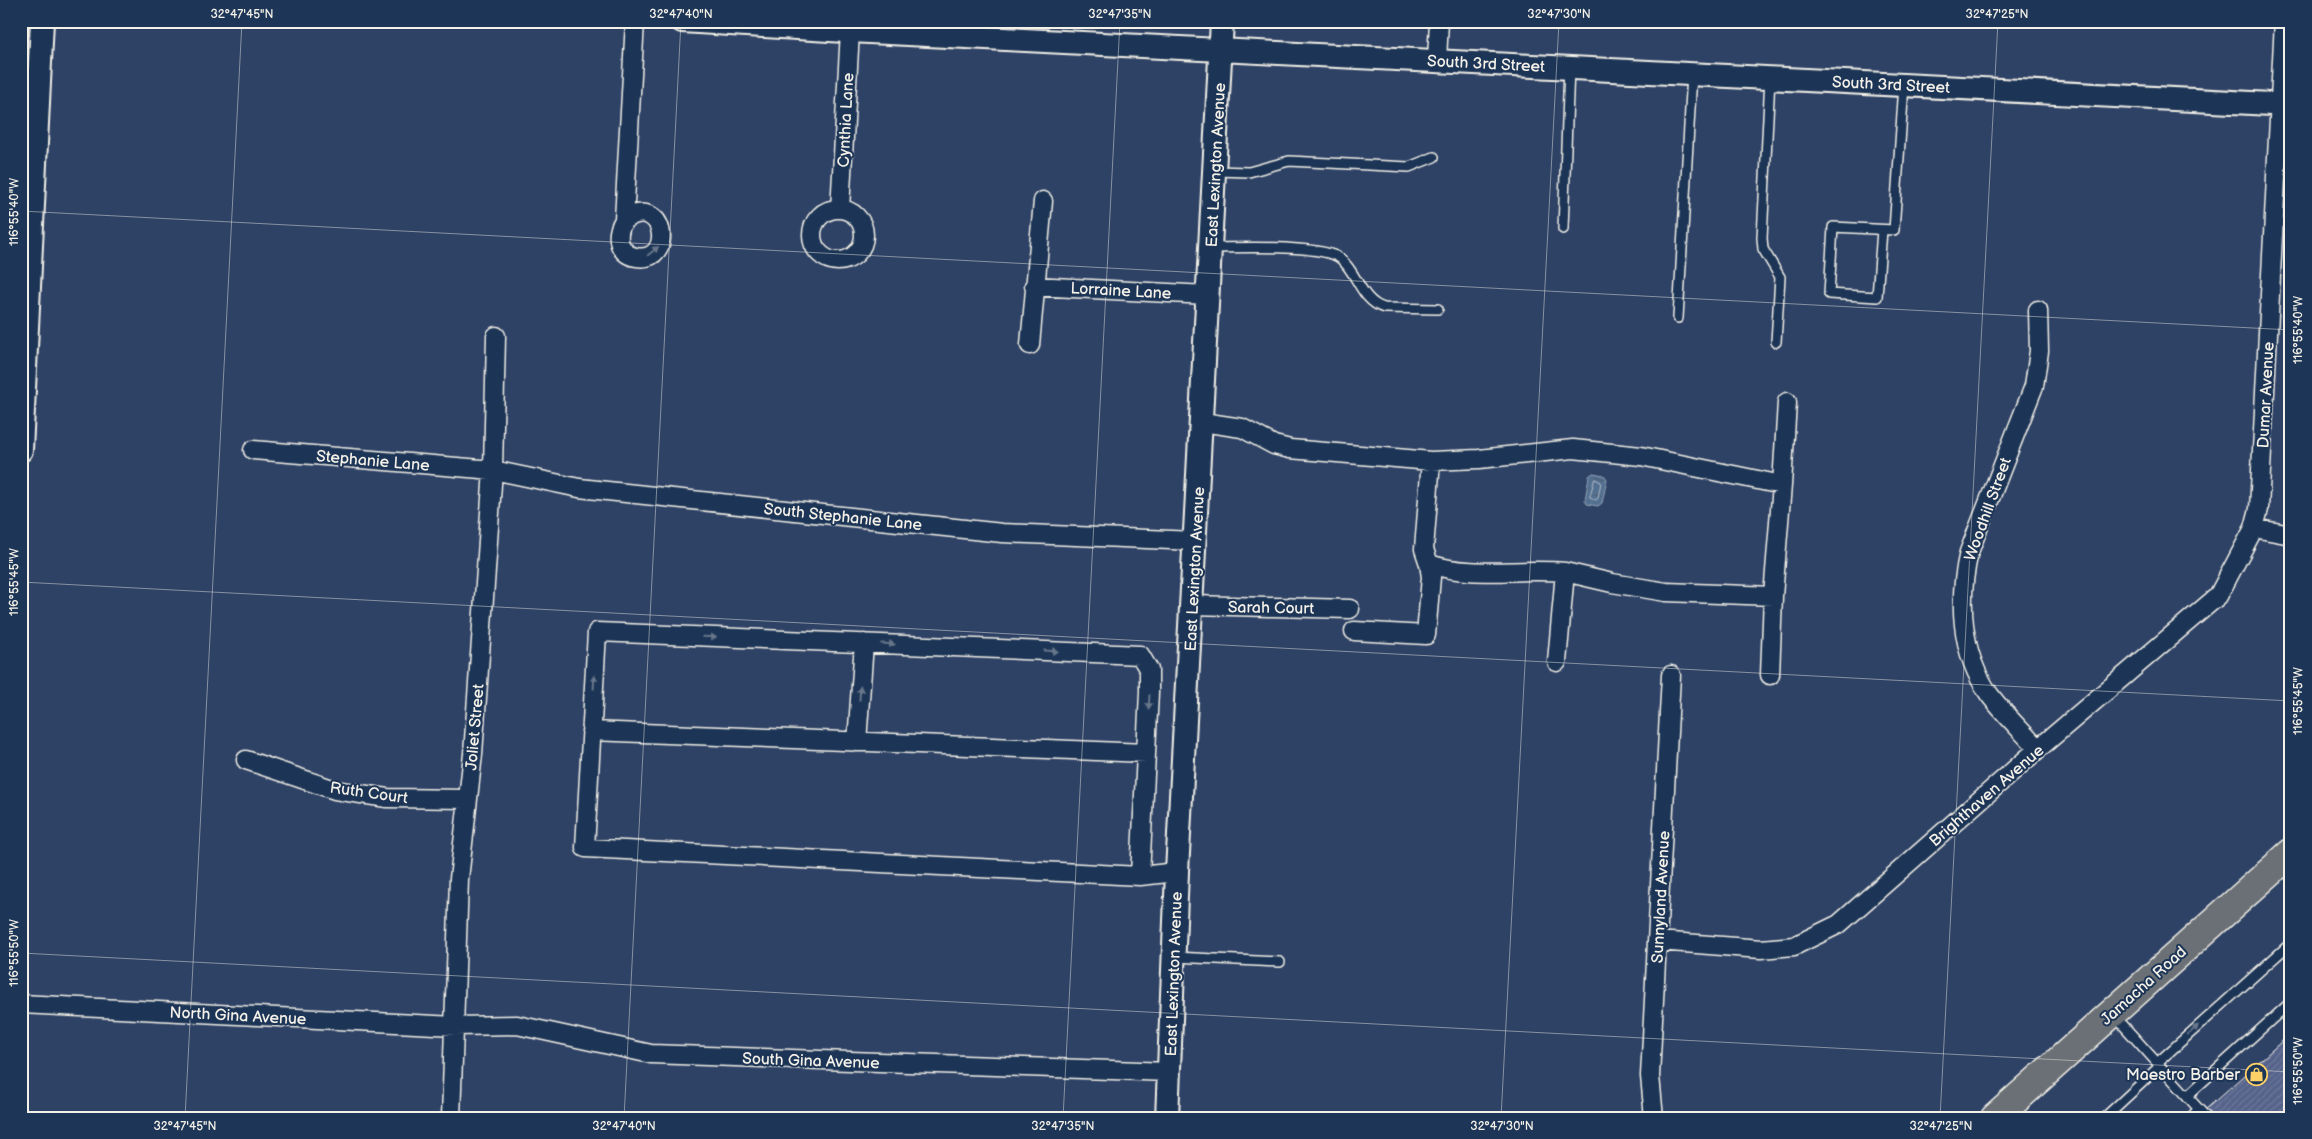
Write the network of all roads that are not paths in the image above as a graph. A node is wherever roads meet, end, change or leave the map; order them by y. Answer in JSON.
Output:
{"nodes":[{"id":1,"x":42,"y":21,"type":"edge"},
{"id":2,"x":635,"y":21,"type":"edge"},
{"id":3,"x":682,"y":21,"type":"edge"},
{"id":4,"x":1222,"y":21,"type":"edge"},
{"id":5,"x":1439,"y":21,"type":"edge"},
{"id":6,"x":2284,"y":21,"type":"edge"},
{"id":7,"x":848,"y":31,"type":"junction"},
{"id":8,"x":1221,"y":49,"type":"junction"},
{"id":9,"x":1437,"y":60,"type":"junction"},
{"id":10,"x":1569,"y":67,"type":"junction"},
{"id":11,"x":1692,"y":73,"type":"junction"},
{"id":12,"x":1770,"y":78,"type":"junction"},
{"id":13,"x":1904,"y":84,"type":"junction"},
{"id":14,"x":2285,"y":104,"type":"edge"},
{"id":15,"x":1434,"y":157,"type":"dead end"},
{"id":16,"x":1214,"y":171,"type":"junction"},
{"id":17,"x":1044,"y":201,"type":"dead end"},
{"id":18,"x":27,"y":205,"type":"edge"},
{"id":19,"x":840,"y":209,"type":"dead end"},
{"id":20,"x":624,"y":220,"type":"dead end"},
{"id":21,"x":1563,"y":229,"type":"dead end"},
{"id":22,"x":1882,"y":230,"type":"junction"},
{"id":23,"x":1211,"y":248,"type":"junction"},
{"id":24,"x":1034,"y":286,"type":"junction"},
{"id":25,"x":1207,"y":295,"type":"junction"},
{"id":26,"x":1438,"y":309,"type":"dead end"},
{"id":27,"x":2038,"y":310,"type":"dead end"},
{"id":28,"x":1678,"y":318,"type":"dead end"},
{"id":29,"x":496,"y":336,"type":"dead end"},
{"id":30,"x":1776,"y":342,"type":"dead end"},
{"id":31,"x":1030,"y":345,"type":"dead end"},
{"id":32,"x":1786,"y":402,"type":"dead end"},
{"id":33,"x":22,"y":418,"type":"edge"},
{"id":34,"x":1202,"y":422,"type":"junction"},
{"id":35,"x":21,"y":450,"type":"edge"},
{"id":36,"x":253,"y":450,"type":"dead end"},
{"id":37,"x":1431,"y":461,"type":"junction"},
{"id":38,"x":493,"y":470,"type":"junction"},
{"id":39,"x":1782,"y":485,"type":"junction"},
{"id":40,"x":2254,"y":528,"type":"junction"},
{"id":41,"x":2291,"y":535,"type":"edge"},
{"id":42,"x":1195,"y":541,"type":"junction"},
{"id":43,"x":1428,"y":564,"type":"junction"},
{"id":44,"x":1565,"y":572,"type":"junction"},
{"id":45,"x":1774,"y":596,"type":"junction"},
{"id":46,"x":1192,"y":605,"type":"junction"},
{"id":47,"x":1350,"y":609,"type":"dead end"},
{"id":48,"x":1354,"y":631,"type":"dead end"},
{"id":49,"x":864,"y":643,"type":"junction"},
{"id":50,"x":1557,"y":662,"type":"dead end"},
{"id":51,"x":1770,"y":674,"type":"dead end"},
{"id":52,"x":1671,"y":675,"type":"dead end"},
{"id":53,"x":591,"y":731,"type":"junction"},
{"id":54,"x":857,"y":742,"type":"junction"},
{"id":55,"x":2038,"y":749,"type":"junction"},
{"id":56,"x":1146,"y":753,"type":"junction"},
{"id":57,"x":246,"y":760,"type":"dead end"},
{"id":58,"x":467,"y":800,"type":"junction"},
{"id":59,"x":2291,"y":853,"type":"edge"},
{"id":60,"x":1177,"y":872,"type":"junction"},
{"id":61,"x":1140,"y":876,"type":"junction"},
{"id":62,"x":1658,"y":941,"type":"junction"},
{"id":63,"x":2291,"y":943,"type":"edge"},
{"id":64,"x":1174,"y":957,"type":"junction"},
{"id":65,"x":1280,"y":962,"type":"dead end"},
{"id":66,"x":2291,"y":1002,"type":"edge"},
{"id":67,"x":21,"y":1004,"type":"edge"},
{"id":68,"x":2112,"y":1013,"type":"junction"},
{"id":69,"x":455,"y":1026,"type":"junction"},
{"id":70,"x":2158,"y":1064,"type":"junction"},
{"id":71,"x":1169,"y":1072,"type":"junction"},
{"id":72,"x":2187,"y":1096,"type":"junction"},
{"id":73,"x":2199,"y":1109,"type":"junction"},
{"id":74,"x":451,"y":1118,"type":"edge"},
{"id":75,"x":1167,"y":1118,"type":"edge"},
{"id":76,"x":1654,"y":1118,"type":"edge"},
{"id":77,"x":1995,"y":1118,"type":"edge"},
{"id":78,"x":2104,"y":1118,"type":"edge"},
{"id":79,"x":2190,"y":1118,"type":"edge"},
{"id":80,"x":2207,"y":1118,"type":"edge"}],
"edges":[{"from":1,"to":18,"type":"street"},
{"from":2,"to":20,"type":"street"},
{"from":3,"to":7,"type":"street","name":"South 3rd Street"},
{"from":4,"to":8,"type":"street","name":"East Lexington Avenue"},
{"from":5,"to":9,"type":"street"},
{"from":6,"to":14,"type":"street","name":"Dumar Avenue"},
{"from":7,"to":8,"type":"street","name":"South 3rd Street"},
{"from":7,"to":19,"type":"street","name":"Cynthia Lane"},
{"from":8,"to":9,"type":"street","name":"South 3rd Street"},
{"from":8,"to":16,"type":"street","name":"East Lexington Avenue"},
{"from":9,"to":10,"type":"street","name":"South 3rd Street"},
{"from":10,"to":11,"type":"street","name":"South 3rd Street"},
{"from":10,"to":21,"type":"lane"},
{"from":11,"to":12,"type":"street","name":"South 3rd Street"},
{"from":11,"to":28,"type":"lane"},
{"from":12,"to":13,"type":"street","name":"South 3rd Street"},
{"from":12,"to":30,"type":"lane"},
{"from":13,"to":14,"type":"street","name":"South 3rd Street"},
{"from":13,"to":22,"type":"lane"},
{"from":14,"to":40,"type":"street","name":"Dumar Avenue"},
{"from":15,"to":16,"type":"lane"},
{"from":16,"to":23,"type":"street","name":"East Lexington Avenue"},
{"from":17,"to":24,"type":"street"},
{"from":18,"to":33,"type":"street"},
{"from":22,"to":22,"type":"lane"},
{"from":23,"to":25,"type":"street","name":"East Lexington Avenue"},
{"from":23,"to":26,"type":"lane"},
{"from":24,"to":25,"type":"street","name":"Lorraine Lane"},
{"from":24,"to":31,"type":"street"},
{"from":25,"to":34,"type":"street","name":"East Lexington Avenue"},
{"from":27,"to":55,"type":"street","name":"Woodhill Street"},
{"from":29,"to":38,"type":"street","name":"Joliet Street"},
{"from":32,"to":39,"type":"street"},
{"from":33,"to":35,"type":"street"},
{"from":34,"to":37,"type":"street"},
{"from":34,"to":42,"type":"street","name":"East Lexington Avenue"},
{"from":36,"to":38,"type":"street","name":"Stephanie Lane"},
{"from":37,"to":39,"type":"street"},
{"from":37,"to":43,"type":"street"},
{"from":38,"to":42,"type":"street","name":"South Stephanie Lane"},
{"from":38,"to":58,"type":"street","name":"Joliet Street"},
{"from":39,"to":45,"type":"street"},
{"from":40,"to":41,"type":"street"},
{"from":40,"to":55,"type":"street","name":"Brighthaven Avenue"},
{"from":42,"to":46,"type":"street","name":"East Lexington Avenue"},
{"from":43,"to":44,"type":"street"},
{"from":43,"to":48,"type":"street"},
{"from":44,"to":45,"type":"street"},
{"from":44,"to":50,"type":"street"},
{"from":45,"to":51,"type":"street"},
{"from":46,"to":47,"type":"street","name":"Sarah Court"},
{"from":46,"to":60,"type":"street","name":"East Lexington Avenue"},
{"from":53,"to":49,"type":"street","one_way":true},
{"from":54,"to":49,"type":"street","one_way":true},
{"from":49,"to":56,"type":"street","one_way":true},
{"from":52,"to":62,"type":"street","name":"Sunnyland Avenue"},
{"from":53,"to":54,"type":"street"},
{"from":53,"to":61,"type":"street"},
{"from":54,"to":56,"type":"street"},
{"from":55,"to":62,"type":"street","name":"Brighthaven Avenue"},
{"from":56,"to":61,"type":"street"},
{"from":57,"to":58,"type":"street","name":"Ruth Court"},
{"from":58,"to":69,"type":"street","name":"Joliet Street"},
{"from":59,"to":68,"type":"main road","name":"Jamacha Road"},
{"from":60,"to":61,"type":"street"},
{"from":60,"to":64,"type":"street","name":"East Lexington Avenue"},
{"from":62,"to":76,"type":"street","name":"Sunnyland Avenue"},
{"from":70,"to":63,"type":"lane","one_way":true},
{"from":64,"to":65,"type":"lane"},
{"from":64,"to":71,"type":"street","name":"East Lexington Avenue"},
{"from":66,"to":72,"type":"lane"},
{"from":67,"to":69,"type":"street","name":"North Gina Avenue"},
{"from":68,"to":70,"type":"lane"},
{"from":68,"to":77,"type":"main road","name":"Jamacha Road"},
{"from":69,"to":71,"type":"street","name":"South Gina Avenue"},
{"from":69,"to":74,"type":"street","name":"Joliet Street"},
{"from":70,"to":72,"type":"lane"},
{"from":70,"to":78,"type":"lane"},
{"from":71,"to":75,"type":"street","name":"East Lexington Avenue"},
{"from":72,"to":73,"type":"lane"},
{"from":73,"to":79,"type":"lane"},
{"from":73,"to":80,"type":"lane"}]}
